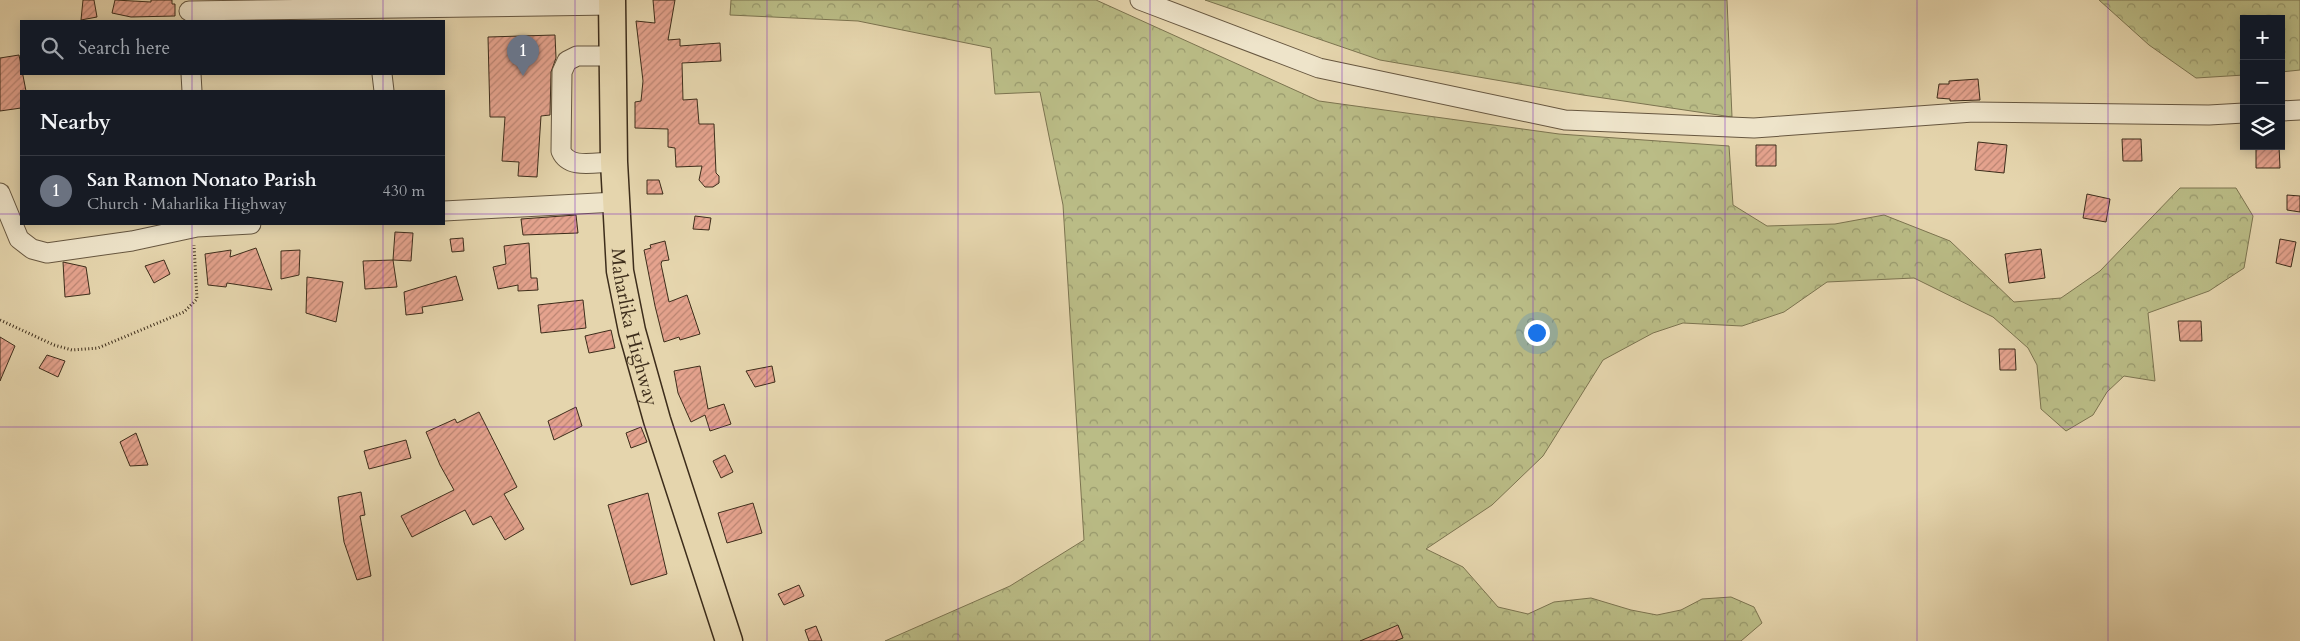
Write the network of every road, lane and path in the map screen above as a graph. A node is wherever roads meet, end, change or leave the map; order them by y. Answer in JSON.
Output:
{"nodes":[{"id":1,"x":1140,"y":0,"type":"edge"},
{"id":2,"x":612,"y":2,"type":"edge"},
{"id":3,"x":189,"y":11,"type":"edge"},
{"id":4,"x":375,"y":15,"type":"edge"},
{"id":5,"x":612,"y":56,"type":"junction"},
{"id":6,"x":191,"y":75,"type":"edge"},
{"id":7,"x":382,"y":75,"type":"edge"},
{"id":8,"x":192,"y":90,"type":"edge"},
{"id":9,"x":384,"y":90,"type":"edge"},
{"id":10,"x":2300,"y":110,"type":"edge"},
{"id":11,"x":2285,"y":112,"type":"edge"},
{"id":12,"x":2240,"y":113,"type":"edge"},
{"id":13,"x":614,"y":162,"type":"junction"},
{"id":14,"x":0,"y":193,"type":"edge"},
{"id":15,"x":616,"y":202,"type":"junction"},
{"id":16,"x":445,"y":211,"type":"edge"},
{"id":17,"x":224,"y":225,"type":"edge"},
{"id":18,"x":197,"y":226,"type":"edge"},
{"id":19,"x":0,"y":320,"type":"edge"},
{"id":20,"x":729,"y":641,"type":"edge"}],
"edges":[{"from":1,"to":12,"type":"street"},
{"from":2,"to":4,"type":"street"},
{"from":2,"to":5,"type":"highway","name":"Maharlika Highway"},
{"from":3,"to":4,"type":"street"},
{"from":5,"to":13,"type":"highway","name":"Maharlika Highway"},
{"from":5,"to":13,"type":"street"},
{"from":6,"to":8,"type":"street"},
{"from":7,"to":9,"type":"street"},
{"from":10,"to":11,"type":"street"},
{"from":13,"to":15,"type":"highway","name":"Maharlika Highway"},
{"from":14,"to":18,"type":"street"},
{"from":15,"to":16,"type":"street"},
{"from":15,"to":20,"type":"highway","name":"Maharlika Highway"},
{"from":17,"to":18,"type":"street"},
{"from":18,"to":19,"type":"path"}]}
